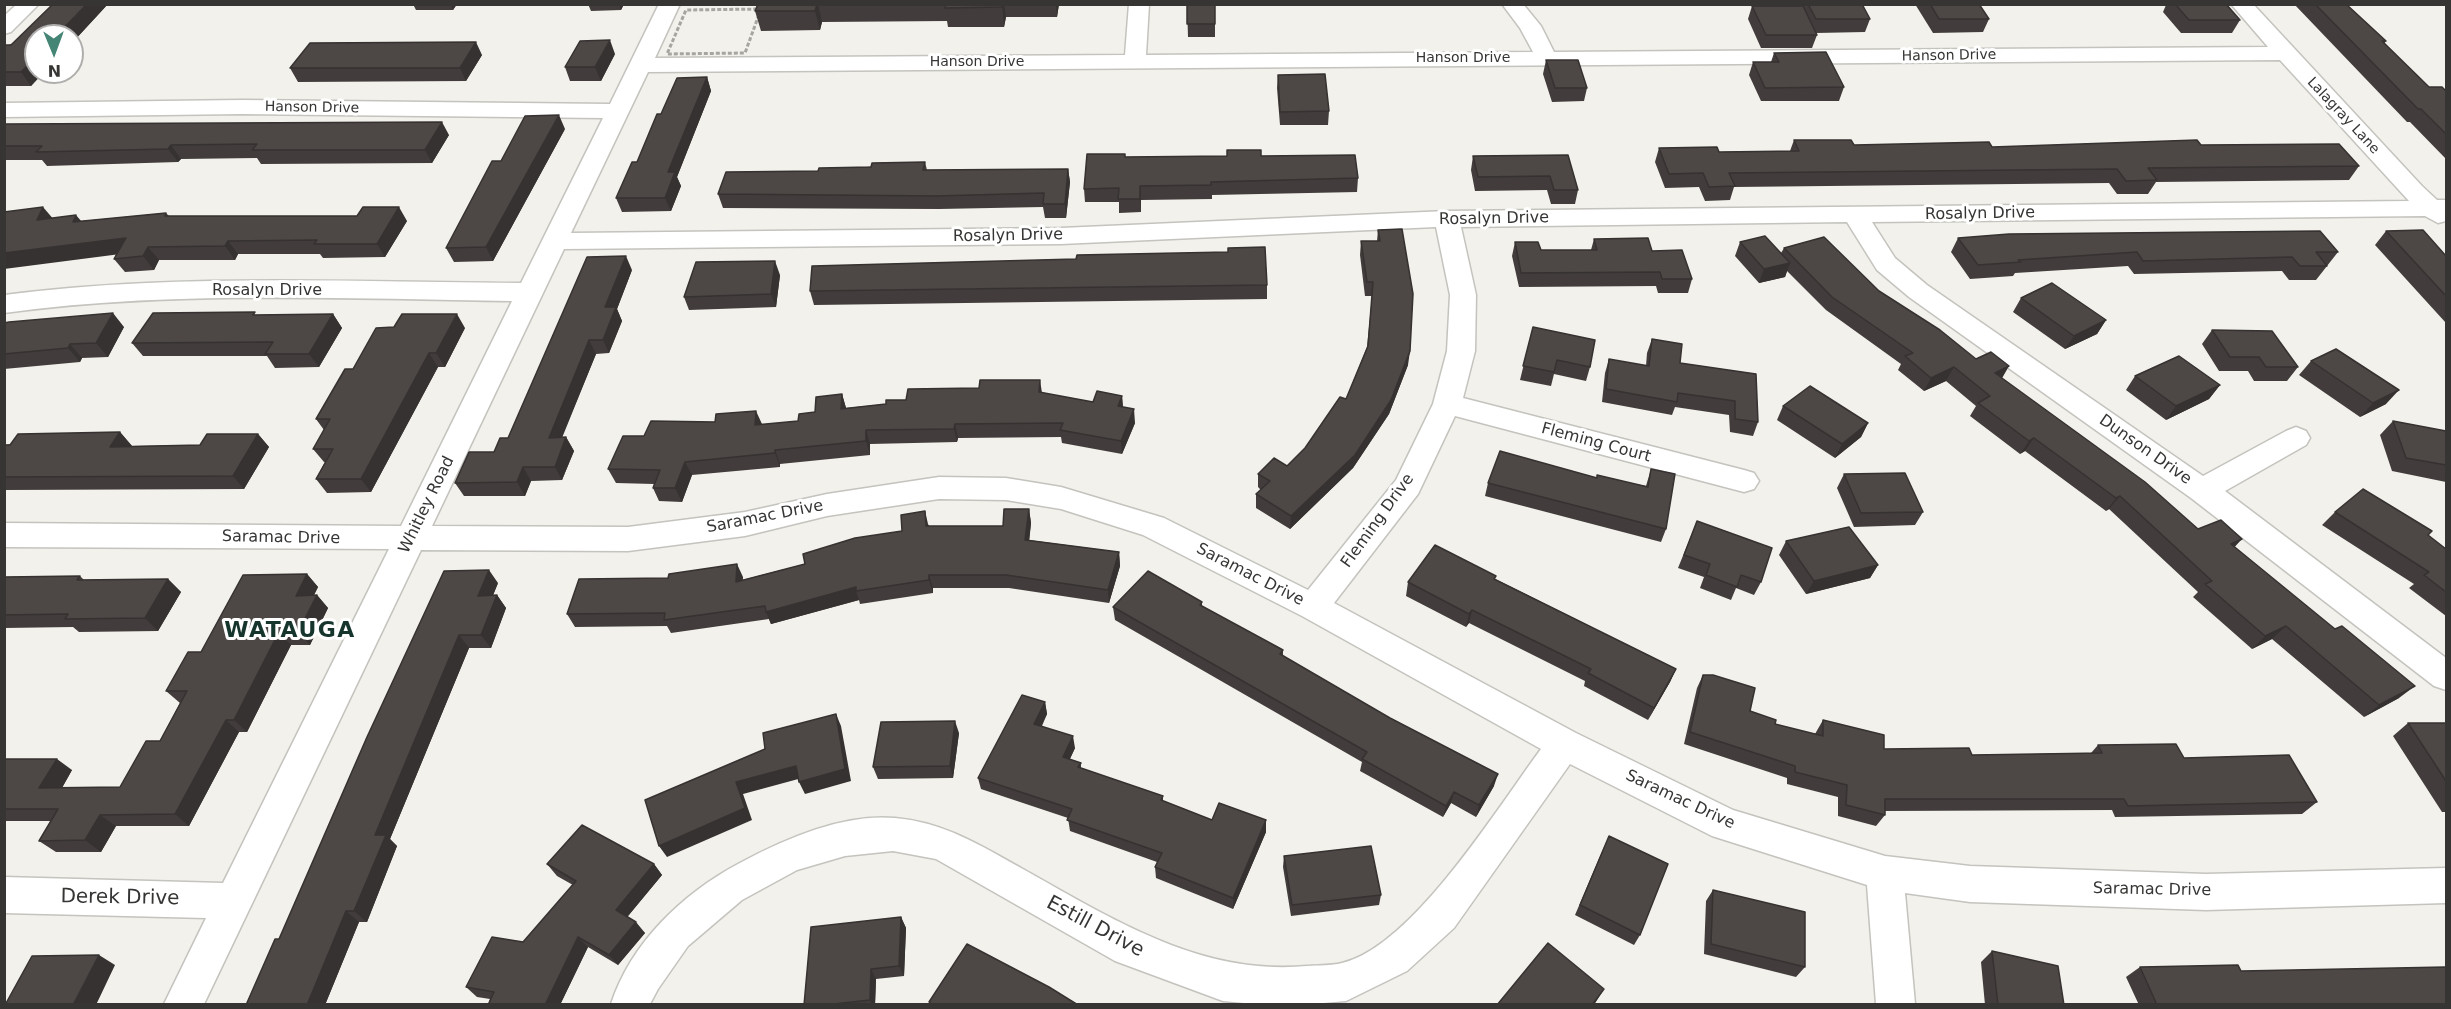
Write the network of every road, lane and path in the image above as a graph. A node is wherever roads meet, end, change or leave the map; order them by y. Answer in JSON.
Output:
{"nodes":[{"id":1,"x":29,"y":4,"type":"edge"},
{"id":2,"x":670,"y":4,"type":"edge"},
{"id":3,"x":1138,"y":4,"type":"edge"},
{"id":4,"x":1512,"y":4,"type":"edge"},
{"id":5,"x":2241,"y":4,"type":"edge"},
{"id":6,"x":4,"y":28,"type":"edge"},
{"id":7,"x":745,"y":53,"type":"joint"},
{"id":8,"x":2284,"y":53,"type":"junction"},
{"id":9,"x":1546,"y":57,"type":"junction"},
{"id":10,"x":1135,"y":61,"type":"junction"},
{"id":11,"x":642,"y":65,"type":"junction"},
{"id":12,"x":4,"y":110,"type":"edge"},
{"id":13,"x":619,"y":111,"type":"junction"},
{"id":14,"x":2442,"y":213,"type":"edge"},
{"id":15,"x":1855,"y":215,"type":"junction"},
{"id":16,"x":1448,"y":219,"type":"junction"},
{"id":17,"x":556,"y":241,"type":"junction"},
{"id":18,"x":531,"y":292,"type":"junction"},
{"id":19,"x":4,"y":304,"type":"edge"},
{"id":20,"x":1447,"y":404,"type":"junction"},
{"id":21,"x":2296,"y":438,"type":"dead end"},
{"id":22,"x":1744,"y":481,"type":"dead end"},
{"id":23,"x":2202,"y":490,"type":"junction"},
{"id":24,"x":4,"y":535,"type":"edge"},
{"id":25,"x":411,"y":540,"type":"junction"},
{"id":26,"x":1313,"y":607,"type":"junction"},
{"id":27,"x":2446,"y":676,"type":"edge"},
{"id":28,"x":1564,"y":744,"type":"junction"},
{"id":29,"x":1885,"y":873,"type":"junction"},
{"id":30,"x":2446,"y":886,"type":"edge"},
{"id":31,"x":4,"y":896,"type":"edge"},
{"id":32,"x":235,"y":901,"type":"junction"},
{"id":33,"x":184,"y":1005,"type":"edge"},
{"id":34,"x":630,"y":1005,"type":"edge"},
{"id":35,"x":1895,"y":1005,"type":"edge"}],
"edges":[{"from":1,"to":6,"type":"street"},
{"from":2,"to":11,"type":"street","name":"Whitley Road"},
{"from":3,"to":10,"type":"street"},
{"from":4,"to":9,"type":"street"},
{"from":5,"to":8,"type":"street","name":"Lalagray Lane"},
{"from":7,"to":7,"type":"path"},
{"from":8,"to":9,"type":"street","name":"Hanson Drive"},
{"from":8,"to":14,"type":"street","name":"Lalagray Lane"},
{"from":9,"to":10,"type":"street","name":"Hanson Drive"},
{"from":10,"to":11,"type":"street","name":"Hanson Drive"},
{"from":11,"to":13,"type":"street","name":"Whitley Road"},
{"from":12,"to":13,"type":"street","name":"Hanson Drive"},
{"from":13,"to":17,"type":"street","name":"Whitley Road"},
{"from":14,"to":15,"type":"street","name":"Rosalyn Drive"},
{"from":15,"to":16,"type":"street","name":"Rosalyn Drive"},
{"from":15,"to":23,"type":"street","name":"Dunson Drive"},
{"from":16,"to":17,"type":"street","name":"Rosalyn Drive"},
{"from":16,"to":20,"type":"street","name":"Fleming Drive"},
{"from":17,"to":18,"type":"street","name":"Whitley Road"},
{"from":18,"to":19,"type":"street","name":"Rosalyn Drive"},
{"from":18,"to":25,"type":"street","name":"Whitley Road"},
{"from":20,"to":22,"type":"street","name":"Fleming Court"},
{"from":20,"to":26,"type":"street","name":"Fleming Drive"},
{"from":21,"to":23,"type":"street"},
{"from":23,"to":27,"type":"street","name":"Dunson Drive"},
{"from":24,"to":25,"type":"street","name":"Saramac Drive"},
{"from":25,"to":26,"type":"street","name":"Saramac Drive"},
{"from":25,"to":32,"type":"street","name":"Whitley Road"},
{"from":26,"to":28,"type":"street","name":"Saramac Drive"},
{"from":28,"to":29,"type":"street","name":"Saramac Drive"},
{"from":28,"to":34,"type":"street","name":"Estill Drive"},
{"from":29,"to":30,"type":"street","name":"Saramac Drive"},
{"from":29,"to":35,"type":"street"},
{"from":31,"to":32,"type":"street","name":"Derek Drive"},
{"from":32,"to":33,"type":"street","name":"Whitley Road"}]}
